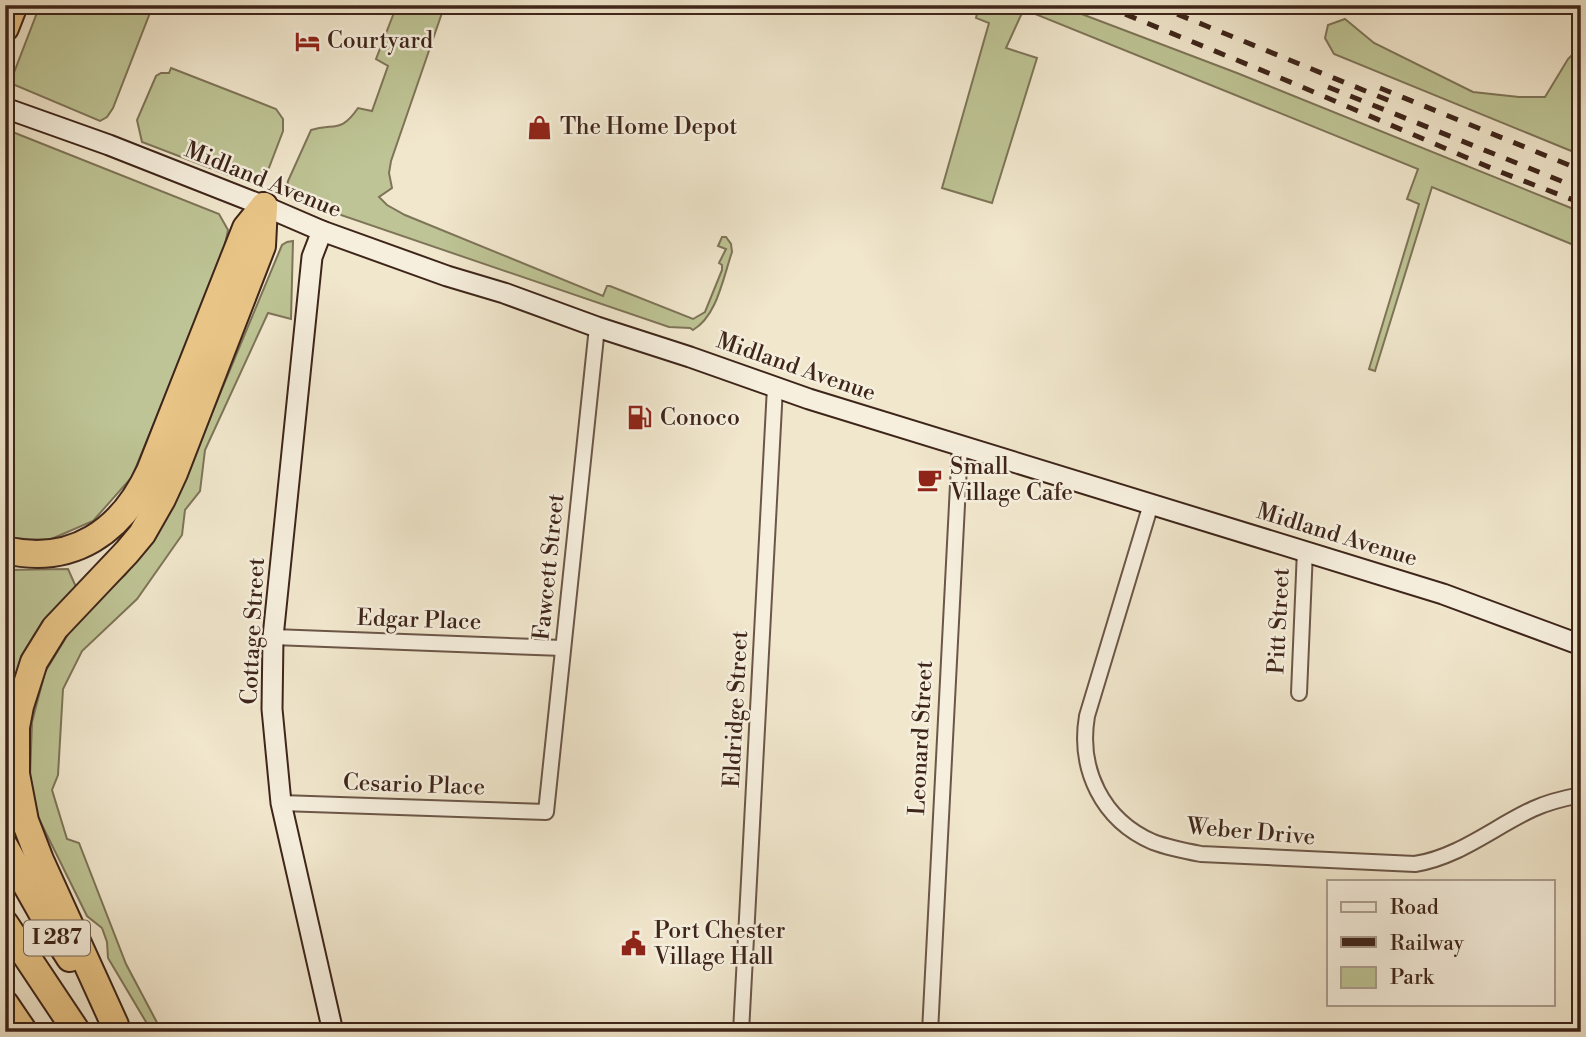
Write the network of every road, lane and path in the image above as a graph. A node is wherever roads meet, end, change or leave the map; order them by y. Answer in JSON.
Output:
{"nodes":[{"id":1,"x":14,"y":5,"type":"edge"},
{"id":2,"x":5,"y":28,"type":"edge"},
{"id":3,"x":5,"y":108,"type":"edge"},
{"id":4,"x":264,"y":206,"type":"junction"},
{"id":5,"x":322,"y":231,"type":"junction"},
{"id":6,"x":597,"y":327,"type":"junction"},
{"id":7,"x":775,"y":387,"type":"junction"},
{"id":8,"x":960,"y":446,"type":"junction"},
{"id":9,"x":1152,"y":503,"type":"junction"},
{"id":10,"x":5,"y":550,"type":"edge"},
{"id":11,"x":1306,"y":550,"type":"junction"},
{"id":12,"x":274,"y":637,"type":"junction"},
{"id":13,"x":1581,"y":645,"type":"edge"},
{"id":14,"x":563,"y":648,"type":"junction"},
{"id":15,"x":1299,"y":693,"type":"dead end"},
{"id":16,"x":1581,"y":794,"type":"edge"},
{"id":17,"x":281,"y":803,"type":"junction"},
{"id":18,"x":546,"y":813,"type":"joint"},
{"id":19,"x":5,"y":847,"type":"edge"},
{"id":20,"x":5,"y":924,"type":"edge"},
{"id":21,"x":5,"y":1004,"type":"edge"},
{"id":22,"x":118,"y":1028,"type":"edge"},
{"id":23,"x":24,"y":1032,"type":"edge"},
{"id":24,"x":77,"y":1032,"type":"edge"},
{"id":25,"x":333,"y":1032,"type":"edge"},
{"id":26,"x":741,"y":1032,"type":"edge"},
{"id":27,"x":930,"y":1032,"type":"edge"}],
"edges":[{"from":1,"to":2,"type":"highway"},
{"from":3,"to":4,"type":"street","name":"Midland Avenue"},
{"from":4,"to":5,"type":"street","name":"Midland Avenue"},
{"from":4,"to":10,"type":"highway"},
{"from":4,"to":22,"type":"highway"},
{"from":5,"to":6,"type":"street","name":"Midland Avenue"},
{"from":5,"to":12,"type":"street","name":"Cottage Street"},
{"from":6,"to":7,"type":"street","name":"Midland Avenue"},
{"from":6,"to":14,"type":"street","name":"Fawcett Street"},
{"from":7,"to":8,"type":"street","name":"Midland Avenue"},
{"from":7,"to":26,"type":"street","name":"Eldridge Street"},
{"from":8,"to":9,"type":"street","name":"Midland Avenue"},
{"from":8,"to":27,"type":"street","name":"Leonard Street"},
{"from":9,"to":11,"type":"street","name":"Midland Avenue"},
{"from":9,"to":16,"type":"street","name":"Weber Drive"},
{"from":11,"to":13,"type":"street","name":"Midland Avenue"},
{"from":11,"to":15,"type":"street","name":"Pitt Street"},
{"from":12,"to":14,"type":"street","name":"Edgar Place"},
{"from":12,"to":17,"type":"street","name":"Cottage Street"},
{"from":14,"to":18,"type":"street","name":"Fawcett Street"},
{"from":17,"to":18,"type":"street","name":"Cesario Place"},
{"from":17,"to":25,"type":"street","name":"Cottage Street"},
{"from":19,"to":22,"type":"highway","number":"I 287"},
{"from":20,"to":24,"type":"highway"},
{"from":21,"to":23,"type":"highway"}]}
